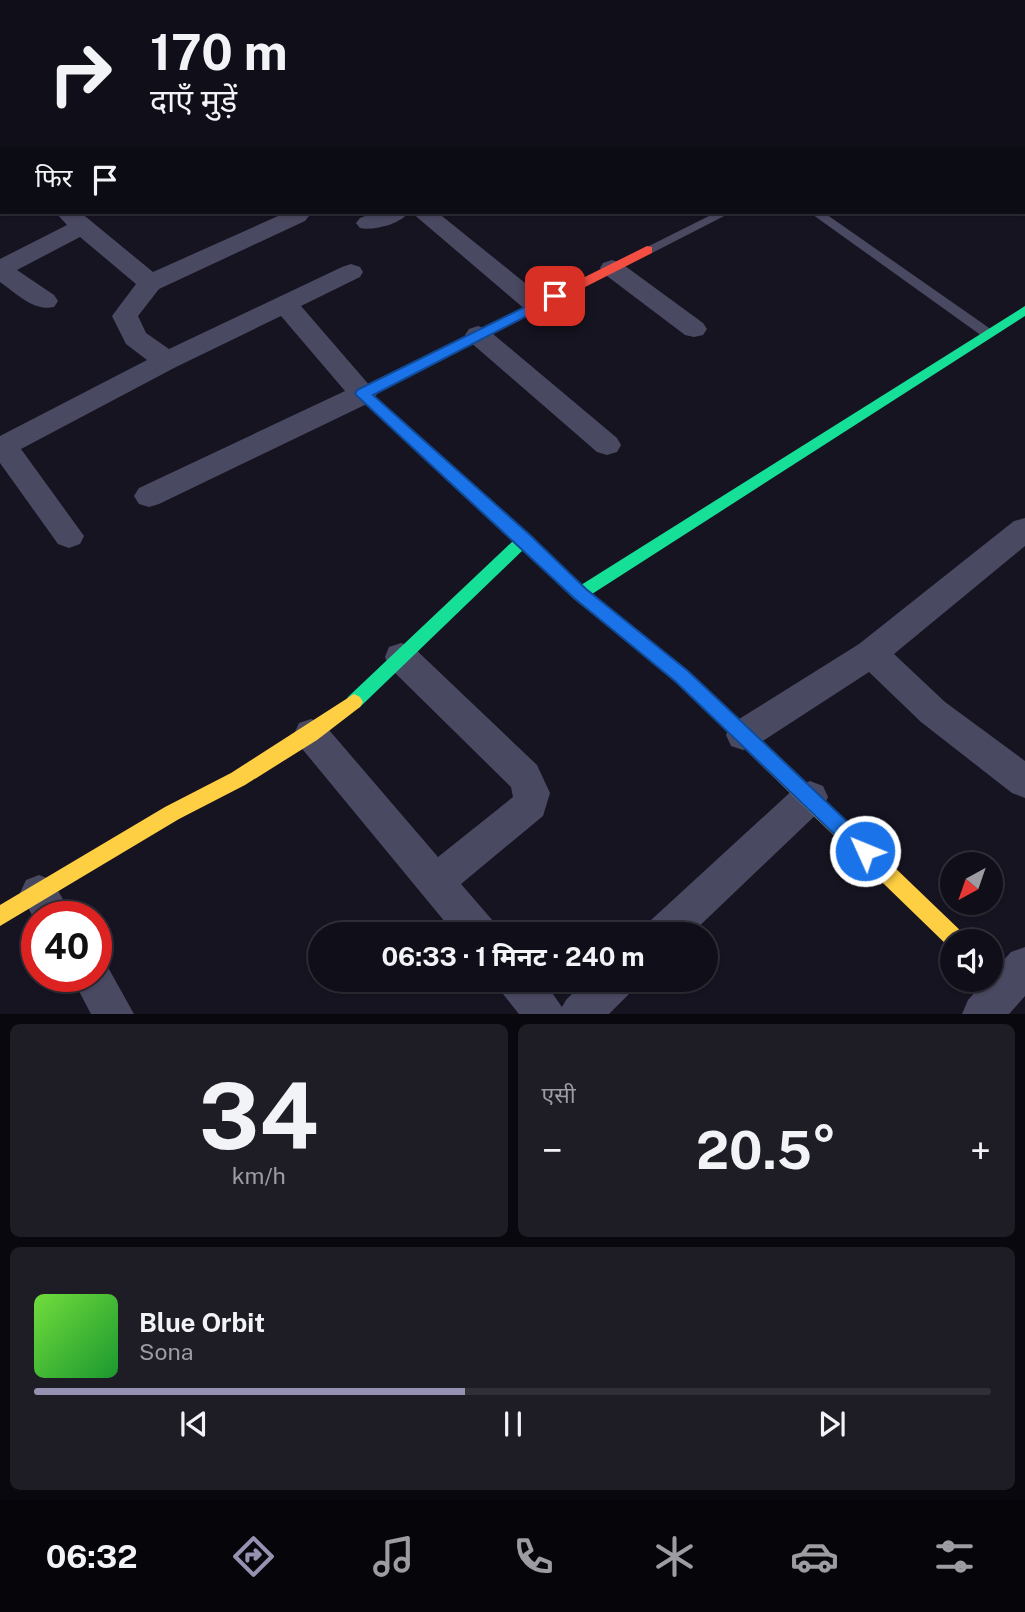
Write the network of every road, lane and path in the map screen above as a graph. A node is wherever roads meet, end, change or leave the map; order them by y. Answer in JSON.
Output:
{"nodes":[{"id":1,"x":392,"y":214,"type":"edge"},
{"id":2,"x":425,"y":214,"type":"edge"},
{"id":3,"x":722,"y":214,"type":"edge"},
{"id":4,"x":818,"y":214,"type":"edge"},
{"id":5,"x":297,"y":216,"type":"dead end"},
{"id":6,"x":76,"y":217,"type":"edge"},
{"id":7,"x":369,"y":223,"type":"dead end"},
{"id":8,"x":647,"y":250,"type":"joint"},
{"id":9,"x":612,"y":268,"type":"junction"},
{"id":10,"x":0,"y":269,"type":"edge"},
{"id":11,"x":351,"y":272,"type":"dead end"},
{"id":12,"x":150,"y":282,"type":"junction"},
{"id":13,"x":45,"y":301,"type":"dead end"},
{"id":14,"x":285,"y":304,"type":"junction"},
{"id":15,"x":536,"y":305,"type":"junction"},
{"id":16,"x":1025,"y":310,"type":"edge"},
{"id":17,"x":694,"y":329,"type":"dead end"},
{"id":18,"x":987,"y":333,"type":"junction"},
{"id":19,"x":478,"y":335,"type":"junction"},
{"id":20,"x":167,"y":361,"type":"junction"},
{"id":21,"x":362,"y":394,"type":"junction"},
{"id":22,"x":607,"y":445,"type":"dead end"},
{"id":23,"x":2,"y":447,"type":"edge"},
{"id":24,"x":149,"y":496,"type":"dead end"},
{"id":25,"x":1025,"y":528,"type":"edge"},
{"id":26,"x":69,"y":536,"type":"dead end"},
{"id":27,"x":524,"y":540,"type":"junction"},
{"id":28,"x":580,"y":594,"type":"junction"},
{"id":29,"x":871,"y":654,"type":"junction"},
{"id":30,"x":401,"y":657,"type":"junction"},
{"id":31,"x":311,"y":734,"type":"junction"},
{"id":32,"x":743,"y":735,"type":"junction"},
{"id":33,"x":1025,"y":782,"type":"edge"},
{"id":34,"x":810,"y":797,"type":"junction"},
{"id":35,"x":435,"y":882,"type":"junction"},
{"id":36,"x":53,"y":901,"type":"edge"},
{"id":37,"x":21,"y":911,"type":"edge"},
{"id":38,"x":0,"y":916,"type":"edge"},
{"id":39,"x":469,"y":922,"type":"edge"},
{"id":40,"x":677,"y":922,"type":"edge"},
{"id":41,"x":945,"y":929,"type":"edge"},
{"id":42,"x":101,"y":992,"type":"edge"},
{"id":43,"x":527,"y":992,"type":"edge"},
{"id":44,"x":602,"y":992,"type":"edge"},
{"id":45,"x":114,"y":1013,"type":"edge"},
{"id":46,"x":545,"y":1013,"type":"edge"},
{"id":47,"x":580,"y":1013,"type":"edge"}],
"edges":[{"from":1,"to":7,"type":"street"},
{"from":2,"to":15,"type":"street"},
{"from":3,"to":8,"type":"lane"},
{"from":4,"to":18,"type":"lane"},
{"from":5,"to":12,"type":"street"},
{"from":6,"to":10,"type":"street"},
{"from":6,"to":12,"type":"street"},
{"from":8,"to":9,"type":"street"},
{"from":9,"to":15,"type":"street"},
{"from":9,"to":17,"type":"street"},
{"from":10,"to":13,"type":"street"},
{"from":11,"to":14,"type":"street"},
{"from":12,"to":20,"type":"street"},
{"from":14,"to":20,"type":"street"},
{"from":14,"to":21,"type":"street"},
{"from":15,"to":19,"type":"street"},
{"from":16,"to":18,"type":"street"},
{"from":18,"to":28,"type":"street"},
{"from":19,"to":21,"type":"street"},
{"from":19,"to":22,"type":"street"},
{"from":20,"to":23,"type":"street"},
{"from":21,"to":24,"type":"street"},
{"from":21,"to":27,"type":"street"},
{"from":23,"to":26,"type":"street"},
{"from":25,"to":29,"type":"street"},
{"from":27,"to":28,"type":"street"},
{"from":27,"to":30,"type":"street"},
{"from":28,"to":32,"type":"street"},
{"from":29,"to":32,"type":"street"},
{"from":29,"to":33,"type":"street"},
{"from":30,"to":31,"type":"street"},
{"from":30,"to":35,"type":"street"},
{"from":31,"to":35,"type":"street"},
{"from":31,"to":36,"type":"street"},
{"from":32,"to":34,"type":"street"},
{"from":34,"to":40,"type":"street"},
{"from":34,"to":41,"type":"street"},
{"from":35,"to":39,"type":"street"},
{"from":37,"to":38,"type":"street"},
{"from":42,"to":45,"type":"street"},
{"from":43,"to":46,"type":"street"},
{"from":44,"to":47,"type":"street"}]}
